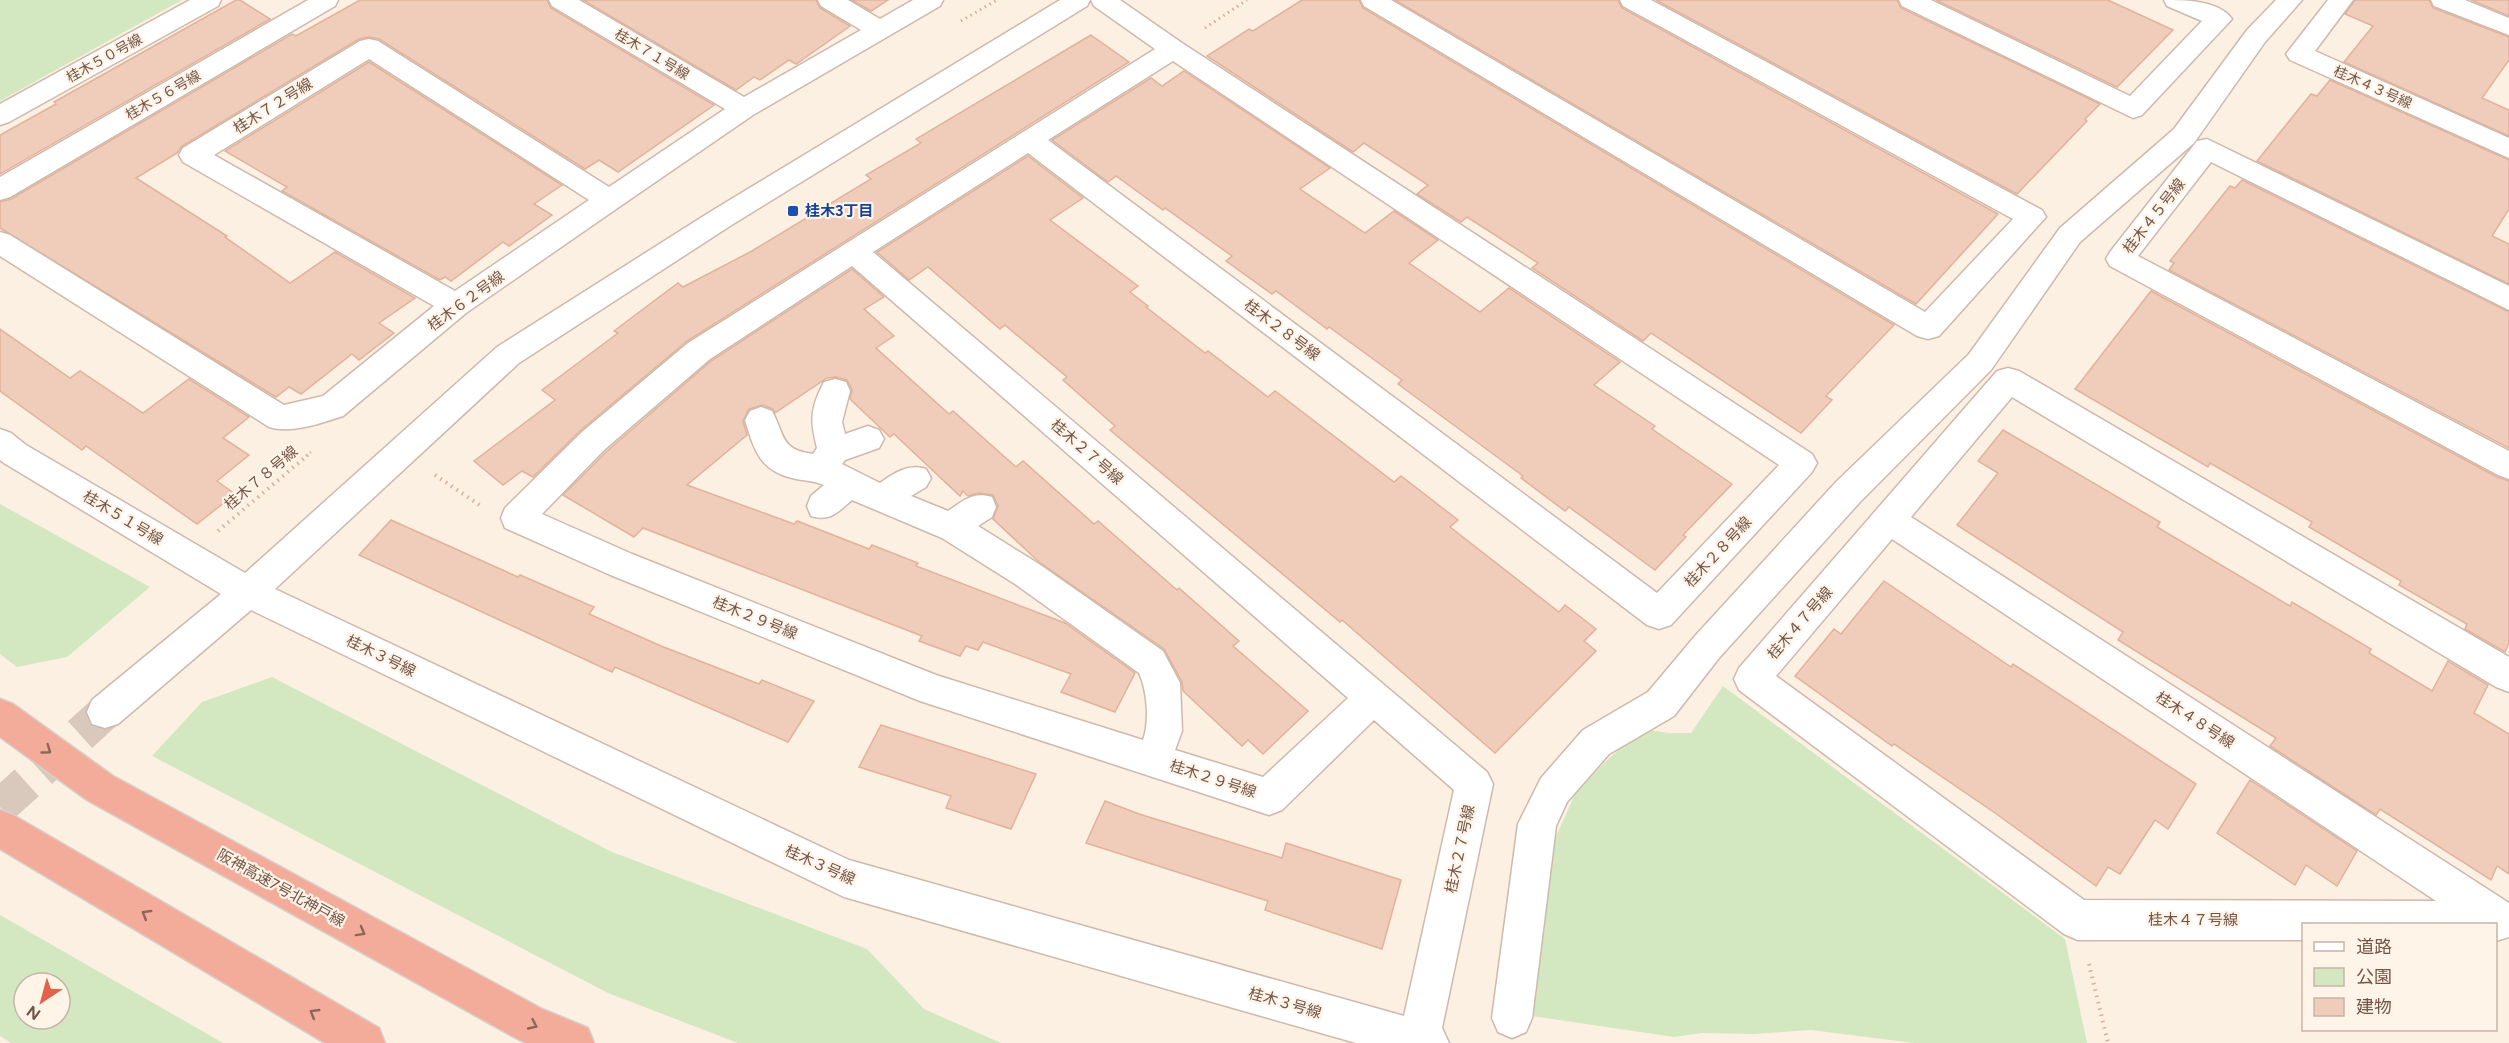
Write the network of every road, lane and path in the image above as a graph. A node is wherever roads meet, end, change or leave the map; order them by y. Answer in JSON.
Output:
{"nodes":[{"id":1,"x":209,"y":0,"type":"edge"},
{"id":2,"x":326,"y":0,"type":"edge"},
{"id":3,"x":561,"y":0,"type":"edge"},
{"id":4,"x":830,"y":0,"type":"edge"},
{"id":5,"x":931,"y":0,"type":"edge"},
{"id":6,"x":1078,"y":0,"type":"edge"},
{"id":7,"x":1103,"y":0,"type":"edge"},
{"id":8,"x":1247,"y":0,"type":"edge"},
{"id":9,"x":1373,"y":0,"type":"edge"},
{"id":10,"x":1632,"y":0,"type":"edge"},
{"id":11,"x":1911,"y":0,"type":"edge"},
{"id":12,"x":2176,"y":0,"type":"edge"},
{"id":13,"x":2290,"y":0,"type":"edge"},
{"id":14,"x":2341,"y":0,"type":"edge"},
{"id":15,"x":2444,"y":0,"type":"edge"},
{"id":16,"x":2509,"y":27,"type":"edge"},
{"id":17,"x":879,"y":28,"type":"junction"},
{"id":18,"x":1173,"y":49,"type":"junction"},
{"id":19,"x":744,"y":109,"type":"junction"},
{"id":20,"x":0,"y":116,"type":"edge"},
{"id":21,"x":1029,"y":140,"type":"junction"},
{"id":22,"x":2509,"y":149,"type":"edge"},
{"id":23,"x":0,"y":190,"type":"edge"},
{"id":24,"x":609,"y":200,"type":"junction"},
{"id":25,"x":0,"y":243,"type":"edge"},
{"id":26,"x":853,"y":251,"type":"junction"},
{"id":27,"x":2509,"y":299,"type":"edge"},
{"id":28,"x":456,"y":305,"type":"junction"},
{"id":29,"x":835,"y":391,"type":"dead end"},
{"id":30,"x":332,"y":407,"type":"junction"},
{"id":31,"x":761,"y":420,"type":"dead end"},
{"id":32,"x":868,"y":439,"type":"dead end"},
{"id":33,"x":0,"y":442,"type":"edge"},
{"id":34,"x":402,"y":452,"type":"junction"},
{"id":35,"x":2509,"y":466,"type":"edge"},
{"id":36,"x":817,"y":471,"type":"junction"},
{"id":37,"x":915,"y":478,"type":"dead end"},
{"id":38,"x":884,"y":499,"type":"junction"},
{"id":39,"x":823,"y":506,"type":"dead end"},
{"id":40,"x":980,"y":507,"type":"dead end"},
{"id":41,"x":517,"y":518,"type":"junction"},
{"id":42,"x":1889,"y":520,"type":"junction"},
{"id":43,"x":954,"y":528,"type":"junction"},
{"id":44,"x":188,"y":556,"type":"junction"},
{"id":45,"x":248,"y":592,"type":"junction"},
{"id":46,"x":2509,"y":676,"type":"edge"},
{"id":47,"x":1372,"y":698,"type":"junction"},
{"id":48,"x":105,"y":712,"type":"tunnel mouth"},
{"id":49,"x":0,"y":716,"type":"edge"},
{"id":50,"x":1153,"y":760,"type":"junction"},
{"id":51,"x":0,"y":828,"type":"edge"},
{"id":52,"x":2078,"y":920,"type":"junction"},
{"id":53,"x":2302,"y":923,"type":"edge"},
{"id":54,"x":2506,"y":926,"type":"edge"},
{"id":55,"x":1512,"y":1018,"type":"dead end"},
{"id":56,"x":1423,"y":1042,"type":"edge"},
{"id":57,"x":364,"y":1043,"type":"edge"},
{"id":58,"x":573,"y":1043,"type":"edge"},
{"id":59,"x":2108,"y":1043,"type":"edge"}],
"edges":[{"from":1,"to":20,"type":"street","name":"桂木５０号線"},
{"from":2,"to":23,"type":"street","name":"桂木５６号線"},
{"from":3,"to":19,"type":"street","name":"桂木７１号線"},
{"from":4,"to":17,"type":"street"},
{"from":5,"to":17,"type":"street","name":"桂木６２号線"},
{"from":6,"to":34,"type":"street"},
{"from":7,"to":18,"type":"street"},
{"from":8,"to":18,"type":"path"},
{"from":9,"to":10,"type":"street"},
{"from":11,"to":12,"type":"street"},
{"from":13,"to":55,"type":"street"},
{"from":14,"to":22,"type":"street","name":"桂木４３号線"},
{"from":15,"to":16,"type":"street"},
{"from":17,"to":19,"type":"street","name":"桂木６２号線"},
{"from":18,"to":21,"type":"street"},
{"from":18,"to":21,"type":"street","name":"桂木２８号線"},
{"from":19,"to":24,"type":"street","name":"桂木６２号線"},
{"from":21,"to":26,"type":"street"},
{"from":24,"to":28,"type":"street","name":"桂木６２号線"},
{"from":24,"to":28,"type":"street","name":"桂木７２号線"},
{"from":25,"to":30,"type":"street","name":"桂木６２号線"},
{"from":26,"to":41,"type":"street"},
{"from":26,"to":47,"type":"street","name":"桂木２７号線"},
{"from":27,"to":35,"type":"street","name":"桂木４５号線"},
{"from":28,"to":30,"type":"street","name":"桂木６２号線"},
{"from":29,"to":36,"type":"street"},
{"from":30,"to":44,"type":"path","name":"桂木７８号線"},
{"from":31,"to":36,"type":"street"},
{"from":32,"to":36,"type":"street"},
{"from":33,"to":44,"type":"street","name":"桂木５１号線"},
{"from":34,"to":41,"type":"path"},
{"from":34,"to":45,"type":"street"},
{"from":36,"to":38,"type":"street"},
{"from":36,"to":39,"type":"street"},
{"from":37,"to":38,"type":"street"},
{"from":38,"to":43,"type":"street"},
{"from":40,"to":43,"type":"street"},
{"from":41,"to":50,"type":"street","name":"桂木２９号線"},
{"from":42,"to":46,"type":"street","name":"桂木４７号線"},
{"from":42,"to":52,"type":"street","name":"桂木４７号線"},
{"from":42,"to":54,"type":"street","name":"桂木４８号線"},
{"from":43,"to":50,"type":"street"},
{"from":44,"to":45,"type":"street","name":"桂木５１号線"},
{"from":45,"to":48,"type":"street"},
{"from":45,"to":56,"type":"street","name":"桂木３号線"},
{"from":47,"to":50,"type":"street","name":"桂木２９号線"},
{"from":47,"to":56,"type":"street","name":"桂木２７号線"},
{"from":49,"to":58,"type":"highway","name":"阪神高速7号北神戸線","one_way":true},
{"from":57,"to":51,"type":"highway","one_way":true},
{"from":52,"to":53,"type":"street","name":"桂木４７号線"},
{"from":52,"to":59,"type":"path"}]}
